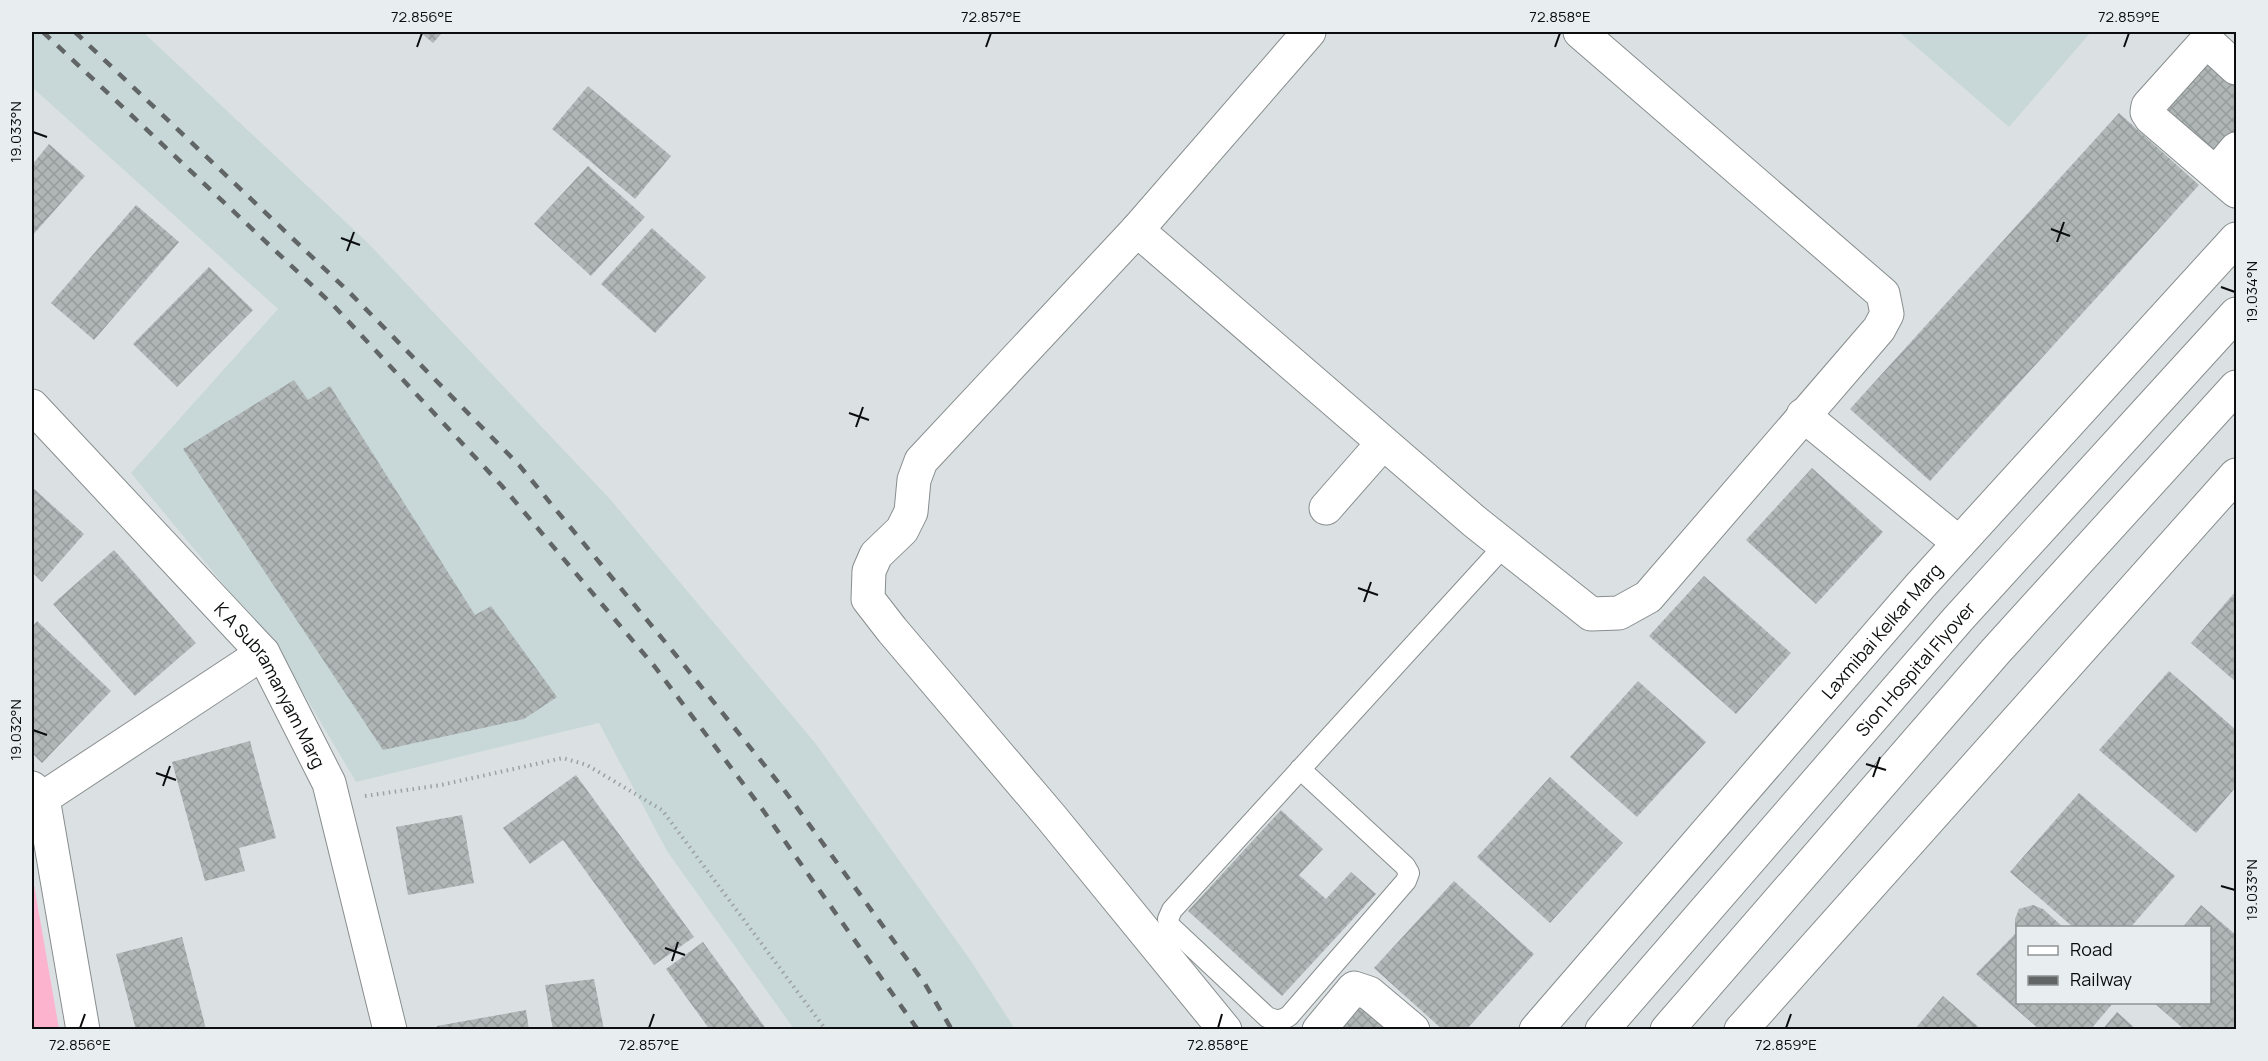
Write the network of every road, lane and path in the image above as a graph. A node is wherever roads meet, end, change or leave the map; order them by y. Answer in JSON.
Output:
{"nodes":[{"id":1,"x":1309,"y":32,"type":"edge"},
{"id":2,"x":1580,"y":32,"type":"edge"},
{"id":3,"x":2236,"y":68,"type":"edge"},
{"id":4,"x":2230,"y":171,"type":"edge"},
{"id":5,"x":1137,"y":231,"type":"junction"},
{"id":6,"x":2236,"y":239,"type":"edge"},
{"id":7,"x":2236,"y":314,"type":"edge"},
{"id":8,"x":2236,"y":387,"type":"edge"},
{"id":9,"x":32,"y":406,"type":"edge"},
{"id":10,"x":1803,"y":415,"type":"junction"},
{"id":11,"x":1383,"y":443,"type":"junction"},
{"id":12,"x":2236,"y":475,"type":"edge"},
{"id":13,"x":1326,"y":508,"type":"dead end"},
{"id":14,"x":1959,"y":543,"type":"junction"},
{"id":15,"x":1504,"y":546,"type":"junction"},
{"id":16,"x":263,"y":653,"type":"junction"},
{"id":17,"x":1300,"y":770,"type":"junction"},
{"id":18,"x":329,"y":783,"type":"junction"},
{"id":19,"x":37,"y":793,"type":"edge"},
{"id":20,"x":83,"y":1029,"type":"edge"},
{"id":21,"x":390,"y":1029,"type":"edge"},
{"id":22,"x":826,"y":1029,"type":"edge"},
{"id":23,"x":1225,"y":1029,"type":"edge"},
{"id":24,"x":1319,"y":1029,"type":"edge"},
{"id":25,"x":1413,"y":1029,"type":"edge"},
{"id":26,"x":1536,"y":1029,"type":"edge"},
{"id":27,"x":1602,"y":1029,"type":"edge"},
{"id":28,"x":1667,"y":1029,"type":"edge"},
{"id":29,"x":1741,"y":1029,"type":"edge"}],
"edges":[{"from":1,"to":5,"type":"main road"},
{"from":2,"to":10,"type":"main road"},
{"from":3,"to":4,"type":"main road"},
{"from":5,"to":11,"type":"main road"},
{"from":5,"to":23,"type":"main road"},
{"from":6,"to":14,"type":"main road","name":"Laxmibai Kelkar Marg"},
{"from":7,"to":27,"type":"main road","name":"Sion Hospital Flyover"},
{"from":8,"to":28,"type":"main road"},
{"from":9,"to":16,"type":"main road","name":"K A Subramanyam Marg"},
{"from":10,"to":14,"type":"main road"},
{"from":10,"to":15,"type":"main road"},
{"from":11,"to":13,"type":"main road"},
{"from":11,"to":15,"type":"main road"},
{"from":12,"to":29,"type":"main road"},
{"from":14,"to":26,"type":"main road","name":"Laxmibai Kelkar Marg"},
{"from":15,"to":17,"type":"lane"},
{"from":16,"to":18,"type":"main road","name":"K A Subramanyam Marg"},
{"from":16,"to":19,"type":"main road"},
{"from":17,"to":17,"type":"lane"},
{"from":18,"to":21,"type":"main road","name":"K A Subramanyam Marg"},
{"from":18,"to":22,"type":"path"},
{"from":19,"to":20,"type":"main road"},
{"from":24,"to":25,"type":"main road"}]}
